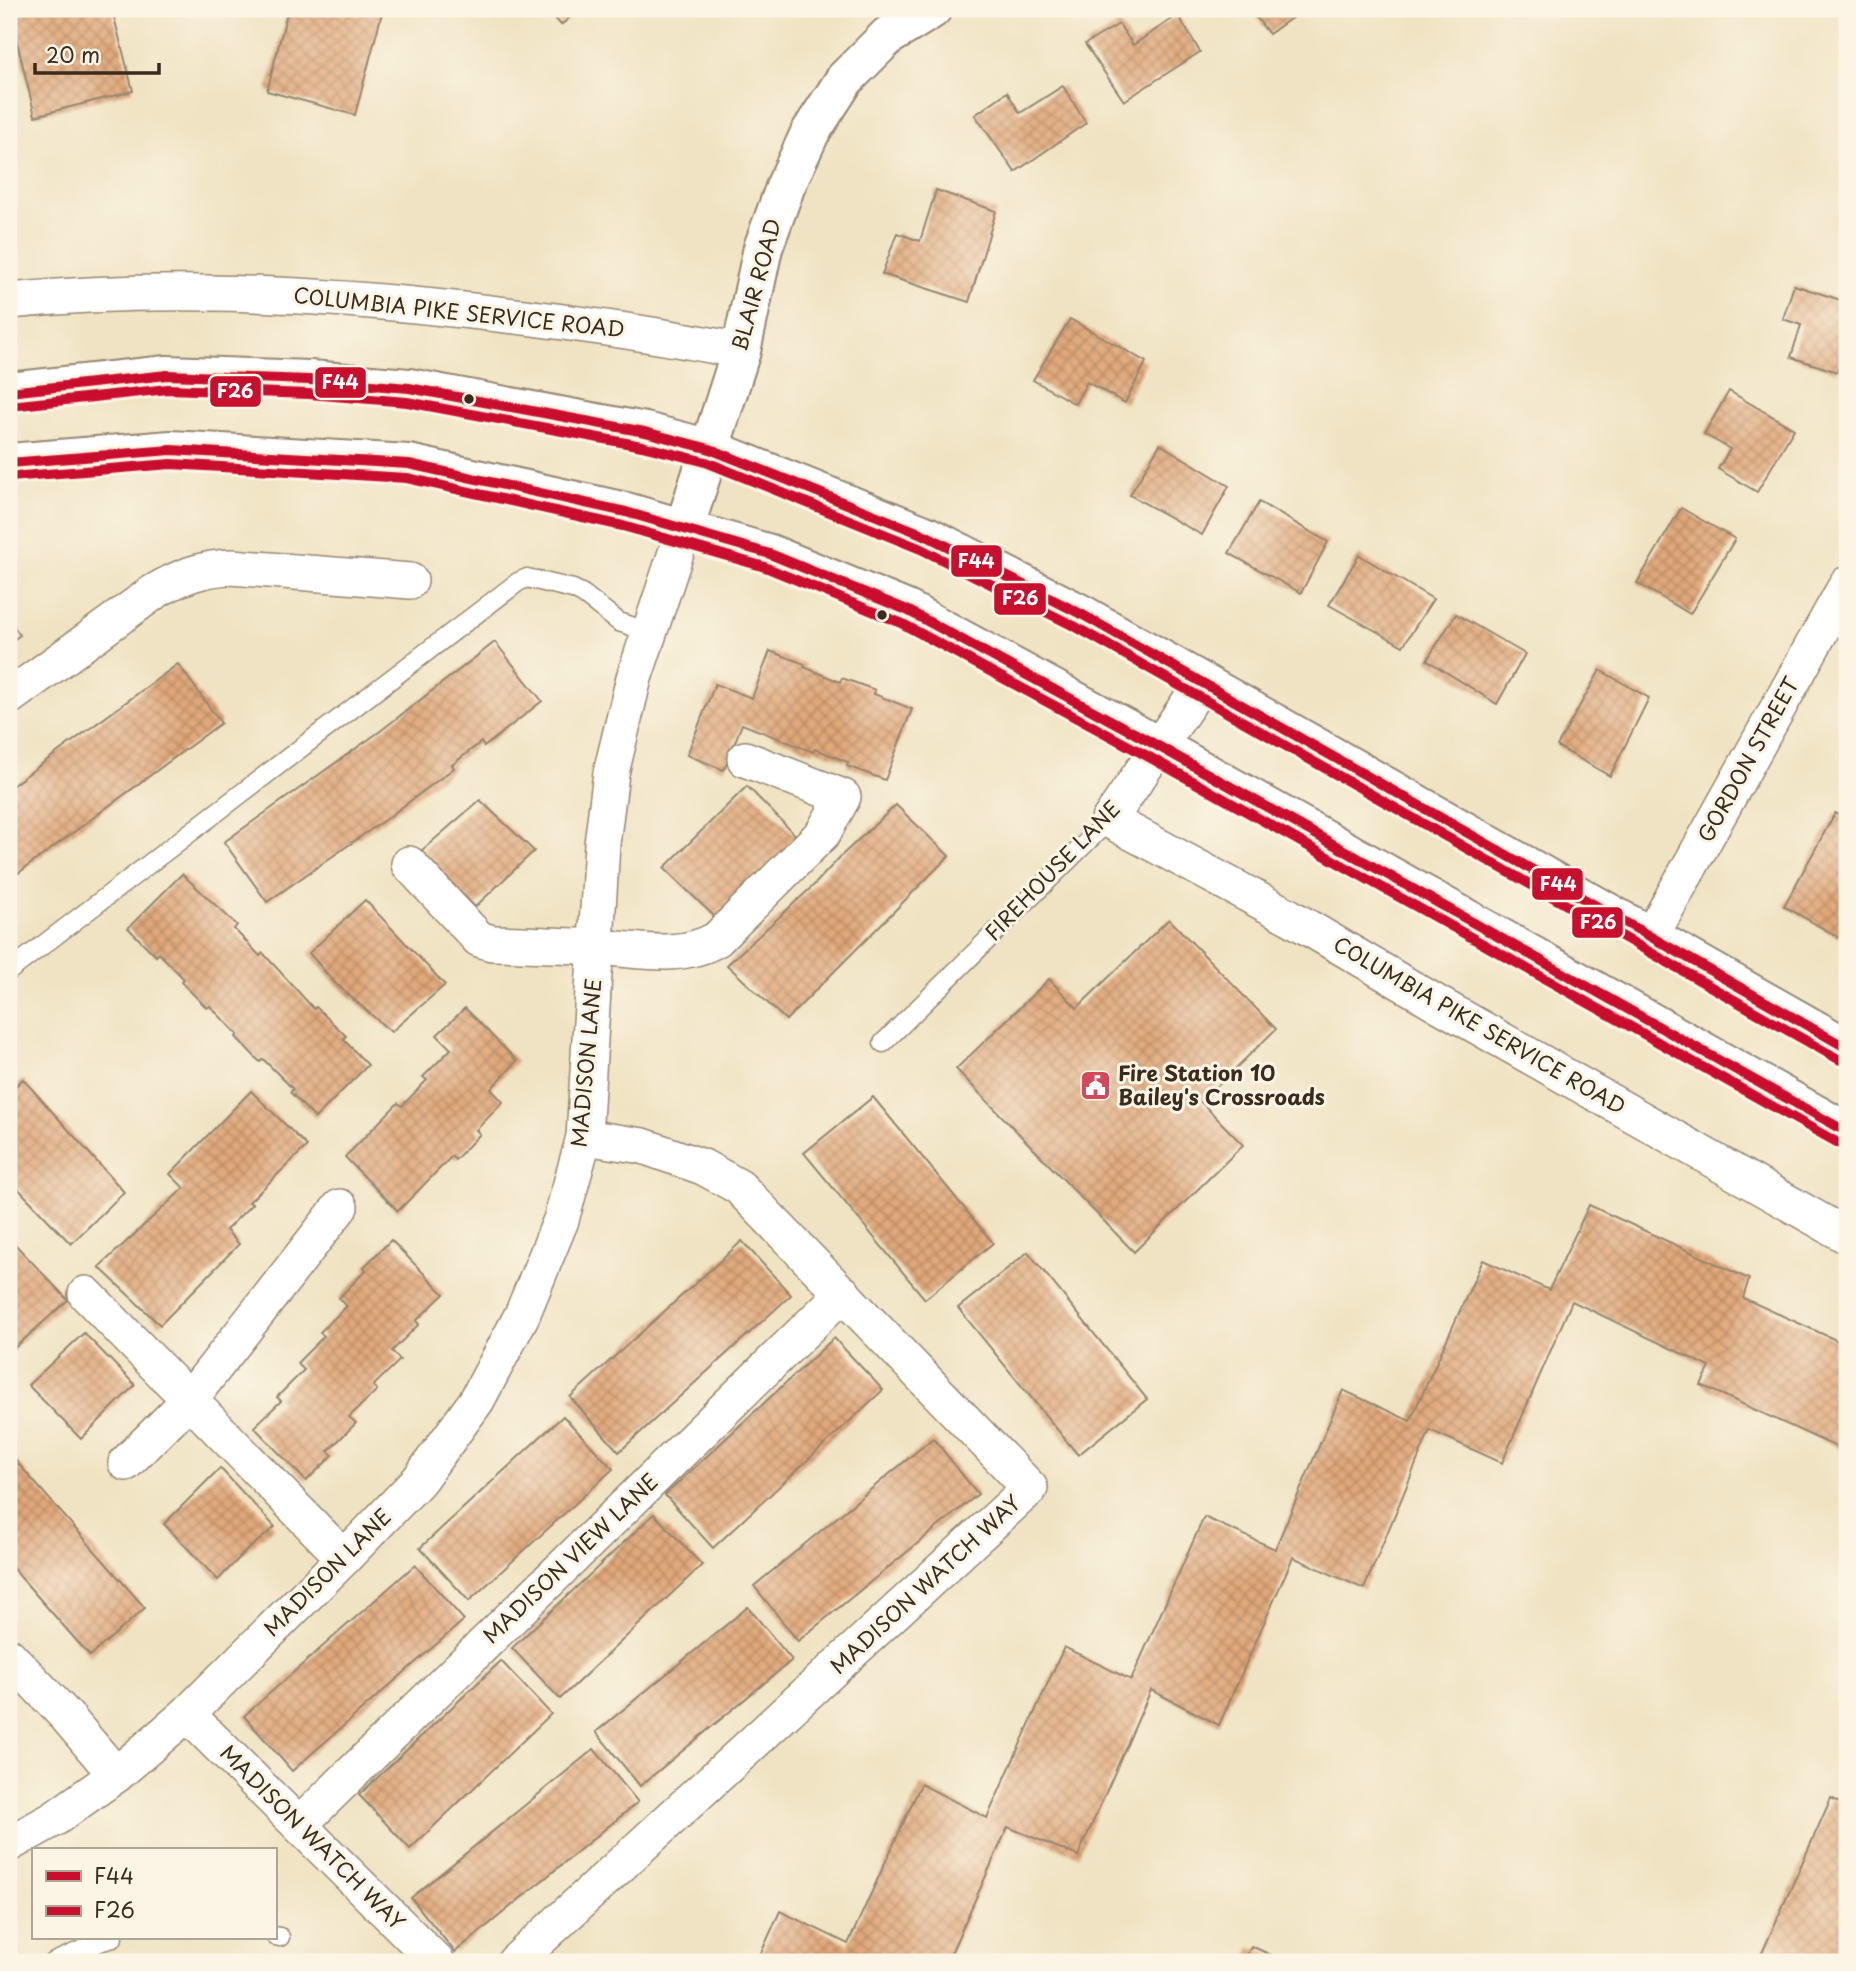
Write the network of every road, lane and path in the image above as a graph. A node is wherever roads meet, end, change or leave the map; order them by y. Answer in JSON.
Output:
{"nodes":[{"id":1,"x":932,"y":9,"type":"edge"},
{"id":2,"x":9,"y":301,"type":"edge"},
{"id":3,"x":741,"y":351,"type":"junction"},
{"id":4,"x":9,"y":392,"type":"edge"},
{"id":5,"x":710,"y":449,"type":"junction"},
{"id":6,"x":9,"y":463,"type":"edge"},
{"id":7,"x":684,"y":529,"type":"junction"},
{"id":8,"x":410,"y":581,"type":"dead end"},
{"id":9,"x":1847,"y":584,"type":"edge"},
{"id":10,"x":649,"y":632,"type":"junction"},
{"id":11,"x":1202,"y":683,"type":"junction"},
{"id":12,"x":9,"y":698,"type":"edge"},
{"id":13,"x":1158,"y":746,"type":"junction"},
{"id":14,"x":746,"y":759,"type":"dead end"},
{"id":15,"x":1109,"y":820,"type":"junction"},
{"id":16,"x":409,"y":864,"type":"dead end"},
{"id":17,"x":1651,"y":936,"type":"junction"},
{"id":18,"x":597,"y":947,"type":"junction"},
{"id":19,"x":9,"y":971,"type":"edge"},
{"id":20,"x":883,"y":1043,"type":"dead end"},
{"id":21,"x":1847,"y":1048,"type":"edge"},
{"id":22,"x":1847,"y":1132,"type":"edge"},
{"id":23,"x":584,"y":1137,"type":"junction"},
{"id":24,"x":340,"y":1207,"type":"dead end"},
{"id":25,"x":1847,"y":1236,"type":"edge"},
{"id":26,"x":844,"y":1293,"type":"junction"},
{"id":27,"x":86,"y":1294,"type":"dead end"},
{"id":28,"x":190,"y":1399,"type":"junction"},
{"id":29,"x":126,"y":1463,"type":"dead end"},
{"id":30,"x":344,"y":1558,"type":"junction"},
{"id":31,"x":9,"y":1656,"type":"edge"},
{"id":32,"x":187,"y":1714,"type":"junction"},
{"id":33,"x":116,"y":1775,"type":"junction"},
{"id":34,"x":299,"y":1825,"type":"junction"},
{"id":35,"x":9,"y":1844,"type":"edge"},
{"id":36,"x":106,"y":1940,"type":"edge"},
{"id":37,"x":54,"y":1962,"type":"edge"},
{"id":38,"x":437,"y":1962,"type":"edge"},
{"id":39,"x":515,"y":1962,"type":"edge"}],
"edges":[{"from":1,"to":3,"type":"main road","name":"BLAIR ROAD"},
{"from":2,"to":3,"type":"street","name":"COLUMBIA PIKE SERVICE ROAD"},
{"from":3,"to":5,"type":"main road","name":"BLAIR ROAD"},
{"from":4,"to":5,"type":"main road"},
{"from":5,"to":7,"type":"main road","name":"BLAIR ROAD"},
{"from":5,"to":11,"type":"main road"},
{"from":6,"to":7,"type":"main road"},
{"from":7,"to":10,"type":"street","name":"MADISON LANE"},
{"from":7,"to":13,"type":"main road"},
{"from":8,"to":12,"type":"street"},
{"from":9,"to":17,"type":"street","name":"GORDON STREET"},
{"from":10,"to":18,"type":"street","name":"MADISON LANE"},
{"from":10,"to":19,"type":"lane"},
{"from":11,"to":13,"type":"street","name":"FIREHOUSE LANE"},
{"from":11,"to":17,"type":"main road"},
{"from":13,"to":15,"type":"street","name":"FIREHOUSE LANE"},
{"from":13,"to":22,"type":"main road"},
{"from":14,"to":18,"type":"street"},
{"from":15,"to":20,"type":"lane","name":"FIREHOUSE LANE"},
{"from":15,"to":25,"type":"street","name":"COLUMBIA PIKE SERVICE ROAD"},
{"from":16,"to":18,"type":"street"},
{"from":17,"to":21,"type":"main road"},
{"from":18,"to":23,"type":"street","name":"MADISON LANE"},
{"from":23,"to":26,"type":"street","name":"MADISON WATCH WAY"},
{"from":23,"to":30,"type":"street","name":"MADISON LANE"},
{"from":24,"to":28,"type":"street"},
{"from":26,"to":34,"type":"street","name":"MADISON VIEW LANE"},
{"from":26,"to":39,"type":"street","name":"MADISON WATCH WAY"},
{"from":27,"to":28,"type":"street"},
{"from":28,"to":29,"type":"street"},
{"from":28,"to":30,"type":"street"},
{"from":30,"to":32,"type":"street","name":"MADISON LANE"},
{"from":31,"to":33,"type":"street"},
{"from":32,"to":33,"type":"street","name":"MADISON LANE"},
{"from":32,"to":34,"type":"street","name":"MADISON WATCH WAY"},
{"from":33,"to":35,"type":"street","name":"MADISON LANE"},
{"from":34,"to":38,"type":"street","name":"MADISON WATCH WAY"},
{"from":36,"to":37,"type":"lane"}]}
